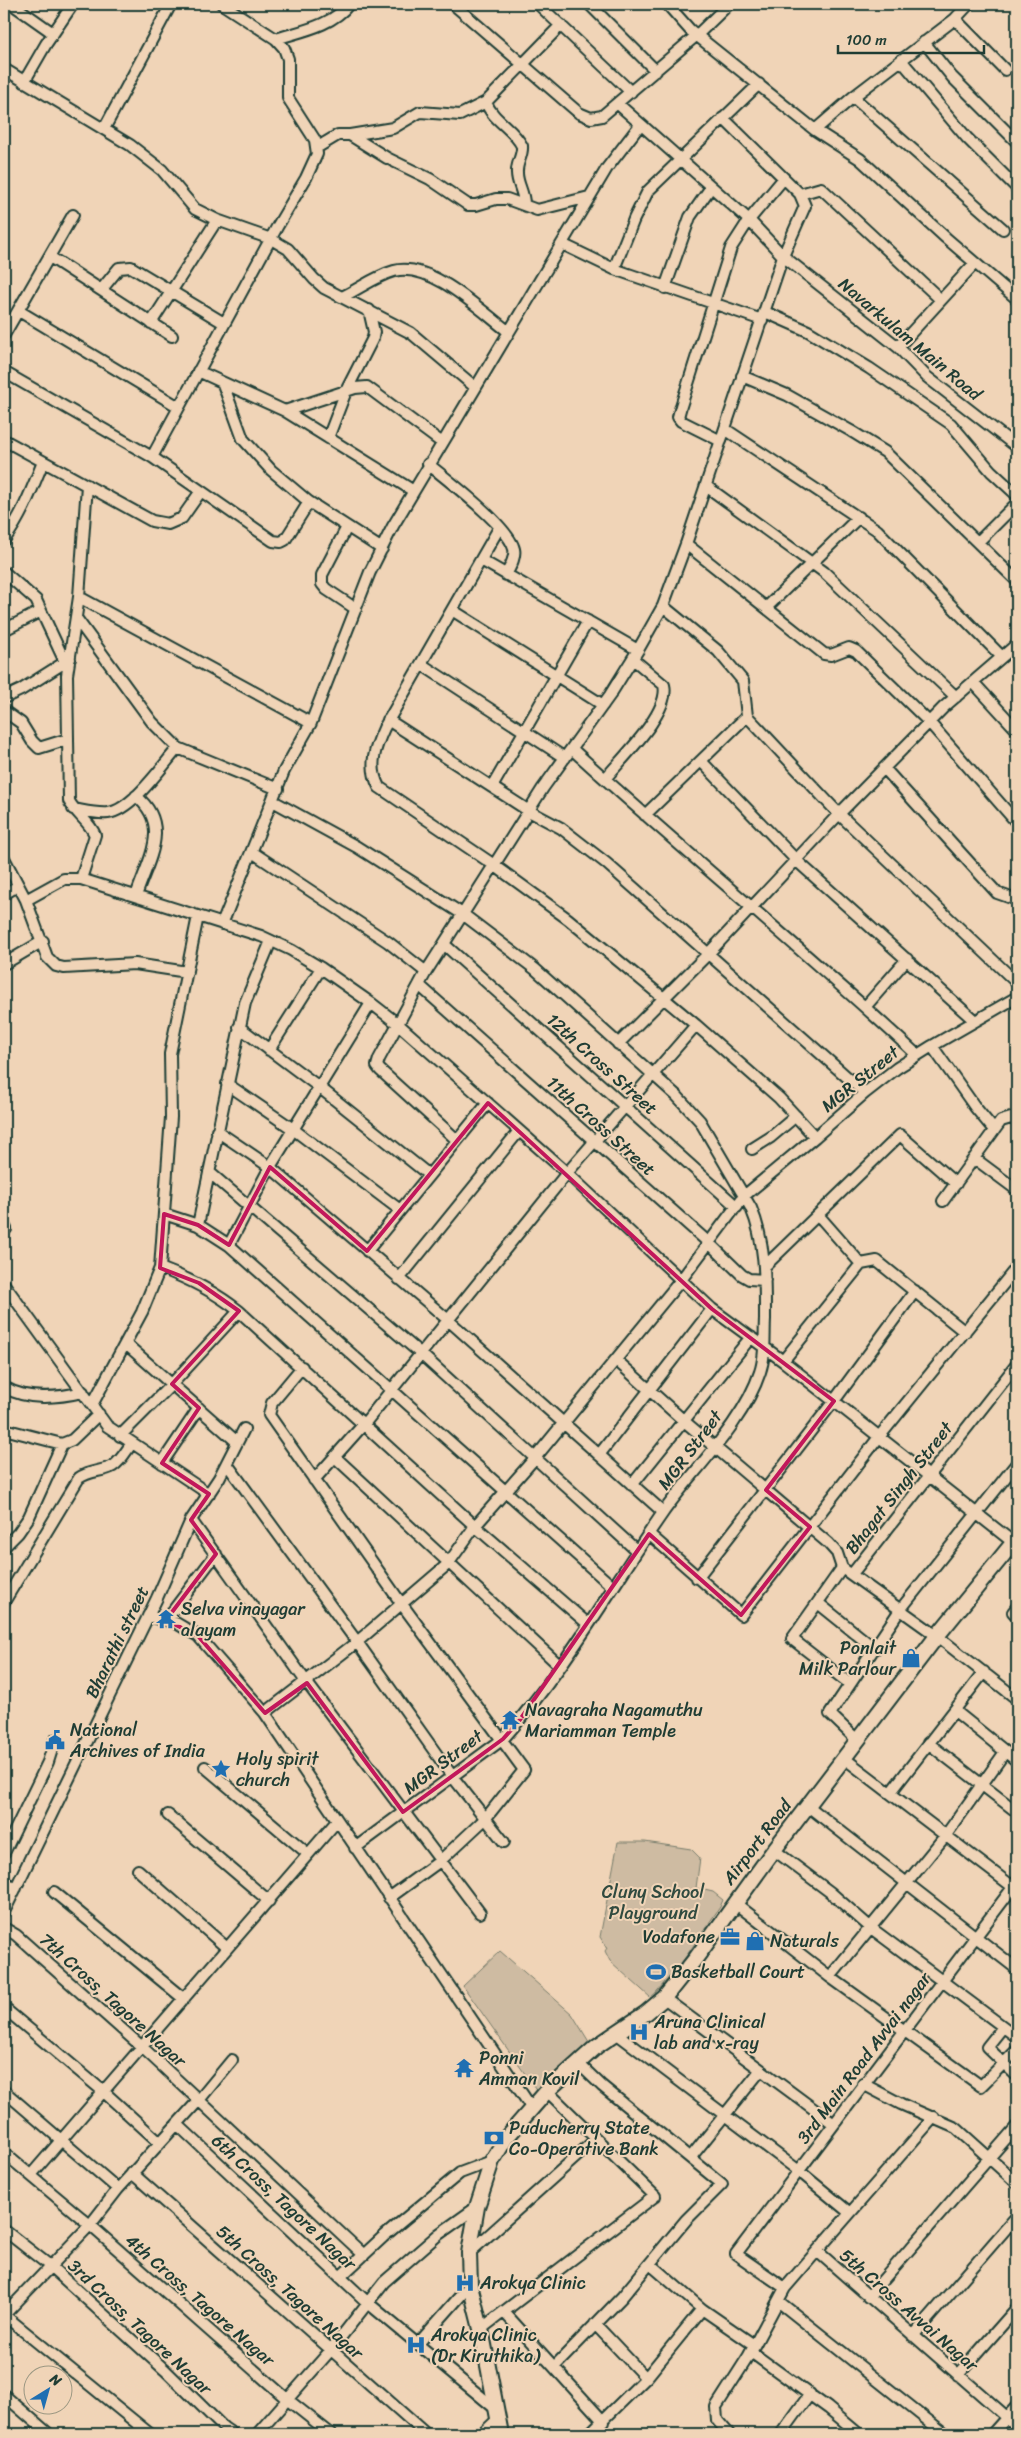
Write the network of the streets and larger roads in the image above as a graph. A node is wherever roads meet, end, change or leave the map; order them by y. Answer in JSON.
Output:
{"nodes":[{"id":1,"x":12,"y":4,"type":"edge"},
{"id":2,"x":73,"y":4,"type":"edge"},
{"id":3,"x":171,"y":4,"type":"edge"},
{"id":4,"x":222,"y":4,"type":"edge"},
{"id":5,"x":349,"y":4,"type":"edge"},
{"id":6,"x":453,"y":4,"type":"edge"},
{"id":7,"x":538,"y":4,"type":"edge"},
{"id":8,"x":589,"y":4,"type":"edge"},
{"id":9,"x":667,"y":4,"type":"edge"},
{"id":10,"x":729,"y":4,"type":"edge"},
{"id":11,"x":969,"y":4,"type":"edge"},
{"id":12,"x":956,"y":18,"type":"junction"},
{"id":13,"x":561,"y":25,"type":"junction"},
{"id":14,"x":52,"y":33,"type":"junction"},
{"id":15,"x":697,"y":35,"type":"junction"},
{"id":16,"x":276,"y":39,"type":"junction"},
{"id":17,"x":924,"y":42,"type":"junction"},
{"id":18,"x":901,"y":60,"type":"junction"},
{"id":19,"x":524,"y":66,"type":"junction"},
{"id":20,"x":4,"y":69,"type":"edge"},
{"id":21,"x":1004,"y":70,"type":"dead end"},
{"id":22,"x":656,"y":71,"type":"junction"},
{"id":23,"x":24,"y":82,"type":"junction"},
{"id":24,"x":759,"y":84,"type":"junction"},
{"id":25,"x":631,"y":92,"type":"junction"},
{"id":26,"x":853,"y":97,"type":"junction"},
{"id":27,"x":486,"y":102,"type":"junction"},
{"id":28,"x":618,"y":104,"type":"junction"},
{"id":29,"x":723,"y":118,"type":"junction"},
{"id":30,"x":640,"y":125,"type":"junction"},
{"id":31,"x":104,"y":129,"type":"junction"},
{"id":32,"x":815,"y":130,"type":"junction"},
{"id":33,"x":350,"y":135,"type":"junction"},
{"id":34,"x":1017,"y":142,"type":"edge"},
{"id":35,"x":318,"y":147,"type":"junction"},
{"id":36,"x":678,"y":160,"type":"junction"},
{"id":37,"x":784,"y":178,"type":"junction"},
{"id":38,"x":711,"y":187,"type":"junction"},
{"id":39,"x":1017,"y":188,"type":"edge"},
{"id":40,"x":800,"y":194,"type":"junction"},
{"id":41,"x":589,"y":197,"type":"junction"},
{"id":42,"x":524,"y":204,"type":"junction"},
{"id":43,"x":74,"y":216,"type":"dead end"},
{"id":44,"x":218,"y":220,"type":"junction"},
{"id":45,"x":749,"y":220,"type":"junction"},
{"id":46,"x":1003,"y":229,"type":"dead end"},
{"id":47,"x":270,"y":239,"type":"junction"},
{"id":48,"x":562,"y":244,"type":"junction"},
{"id":49,"x":783,"y":256,"type":"junction"},
{"id":50,"x":50,"y":257,"type":"junction"},
{"id":51,"x":975,"y":263,"type":"junction"},
{"id":52,"x":614,"y":269,"type":"junction"},
{"id":53,"x":665,"y":288,"type":"junction"},
{"id":54,"x":102,"y":289,"type":"junction"},
{"id":55,"x":172,"y":291,"type":"junction"},
{"id":56,"x":342,"y":297,"type":"junction"},
{"id":57,"x":940,"y":299,"type":"junction"},
{"id":58,"x":1017,"y":299,"type":"edge"},
{"id":59,"x":712,"y":303,"type":"junction"},
{"id":60,"x":369,"y":310,"type":"junction"},
{"id":61,"x":19,"y":311,"type":"junction"},
{"id":62,"x":763,"y":316,"type":"junction"},
{"id":63,"x":151,"y":322,"type":"junction"},
{"id":64,"x":224,"y":323,"type":"junction"},
{"id":65,"x":509,"y":332,"type":"junction"},
{"id":66,"x":4,"y":335,"type":"edge"},
{"id":67,"x":172,"y":336,"type":"dead end"},
{"id":68,"x":898,"y":347,"type":"junction"},
{"id":69,"x":4,"y":372,"type":"edge"},
{"id":70,"x":198,"y":372,"type":"junction"},
{"id":71,"x":742,"y":376,"type":"junction"},
{"id":72,"x":223,"y":384,"type":"junction"},
{"id":73,"x":475,"y":388,"type":"junction"},
{"id":74,"x":346,"y":391,"type":"junction"},
{"id":75,"x":179,"y":407,"type":"junction"},
{"id":76,"x":285,"y":411,"type":"junction"},
{"id":77,"x":725,"y":429,"type":"junction"},
{"id":78,"x":328,"y":438,"type":"junction"},
{"id":79,"x":721,"y":441,"type":"junction"},
{"id":80,"x":4,"y":442,"type":"edge"},
{"id":81,"x":441,"y":442,"type":"junction"},
{"id":82,"x":1017,"y":446,"type":"edge"},
{"id":83,"x":152,"y":457,"type":"junction"},
{"id":84,"x":43,"y":462,"type":"junction"},
{"id":85,"x":428,"y":464,"type":"junction"},
{"id":86,"x":87,"y":485,"type":"junction"},
{"id":87,"x":706,"y":486,"type":"junction"},
{"id":88,"x":412,"y":490,"type":"junction"},
{"id":89,"x":201,"y":491,"type":"junction"},
{"id":90,"x":1017,"y":495,"type":"edge"},
{"id":91,"x":309,"y":502,"type":"junction"},
{"id":92,"x":1017,"y":503,"type":"edge"},
{"id":93,"x":859,"y":516,"type":"junction"},
{"id":94,"x":347,"y":527,"type":"junction"},
{"id":95,"x":499,"y":528,"type":"junction"},
{"id":96,"x":4,"y":540,"type":"edge"},
{"id":97,"x":978,"y":542,"type":"junction"},
{"id":98,"x":686,"y":544,"type":"junction"},
{"id":99,"x":382,"y":549,"type":"junction"},
{"id":100,"x":481,"y":560,"type":"junction"},
{"id":101,"x":812,"y":562,"type":"junction"},
{"id":102,"x":4,"y":572,"type":"edge"},
{"id":103,"x":506,"y":575,"type":"junction"},
{"id":104,"x":1017,"y":581,"type":"edge"},
{"id":105,"x":80,"y":597,"type":"junction"},
{"id":106,"x":663,"y":606,"type":"junction"},
{"id":107,"x":767,"y":608,"type":"junction"},
{"id":108,"x":356,"y":609,"type":"junction"},
{"id":109,"x":452,"y":610,"type":"junction"},
{"id":110,"x":41,"y":611,"type":"junction"},
{"id":111,"x":76,"y":618,"type":"junction"},
{"id":112,"x":588,"y":621,"type":"junction"},
{"id":113,"x":4,"y":630,"type":"edge"},
{"id":114,"x":1017,"y":644,"type":"edge"},
{"id":115,"x":636,"y":655,"type":"junction"},
{"id":116,"x":1002,"y":656,"type":"junction"},
{"id":117,"x":67,"y":661,"type":"junction"},
{"id":118,"x":421,"y":664,"type":"junction"},
{"id":119,"x":557,"y":676,"type":"junction"},
{"id":120,"x":973,"y":682,"type":"junction"},
{"id":121,"x":956,"y":697,"type":"junction"},
{"id":122,"x":4,"y":698,"type":"edge"},
{"id":123,"x":603,"y":704,"type":"junction"},
{"id":124,"x":4,"y":711,"type":"edge"},
{"id":125,"x":747,"y":716,"type":"junction"},
{"id":126,"x":388,"y":720,"type":"junction"},
{"id":127,"x":929,"y":722,"type":"junction"},
{"id":128,"x":311,"y":723,"type":"junction"},
{"id":129,"x":1017,"y":730,"type":"edge"},
{"id":130,"x":525,"y":731,"type":"junction"},
{"id":131,"x":68,"y":739,"type":"junction"},
{"id":132,"x":178,"y":748,"type":"junction"},
{"id":133,"x":572,"y":749,"type":"junction"},
{"id":134,"x":565,"y":758,"type":"junction"},
{"id":135,"x":701,"y":760,"type":"junction"},
{"id":136,"x":884,"y":768,"type":"junction"},
{"id":137,"x":605,"y":779,"type":"junction"},
{"id":138,"x":492,"y":787,"type":"junction"},
{"id":139,"x":278,"y":789,"type":"junction"},
{"id":140,"x":136,"y":796,"type":"junction"},
{"id":141,"x":273,"y":801,"type":"junction"},
{"id":142,"x":73,"y":809,"type":"junction"},
{"id":143,"x":529,"y":811,"type":"junction"},
{"id":144,"x":839,"y":814,"type":"junction"},
{"id":145,"x":645,"y":815,"type":"junction"},
{"id":146,"x":1017,"y":822,"type":"edge"},
{"id":147,"x":252,"y":852,"type":"junction"},
{"id":148,"x":4,"y":858,"type":"edge"},
{"id":149,"x":797,"y":861,"type":"junction"},
{"id":150,"x":494,"y":865,"type":"junction"},
{"id":151,"x":81,"y":879,"type":"junction"},
{"id":152,"x":18,"y":886,"type":"junction"},
{"id":153,"x":4,"y":894,"type":"edge"},
{"id":154,"x":136,"y":896,"type":"junction"},
{"id":155,"x":26,"y":900,"type":"junction"},
{"id":156,"x":1017,"y":900,"type":"edge"},
{"id":157,"x":751,"y":909,"type":"junction"},
{"id":158,"x":464,"y":915,"type":"junction"},
{"id":159,"x":198,"y":916,"type":"junction"},
{"id":160,"x":222,"y":924,"type":"junction"},
{"id":161,"x":43,"y":941,"type":"junction"},
{"id":162,"x":271,"y":941,"type":"junction"},
{"id":163,"x":445,"y":945,"type":"junction"},
{"id":164,"x":707,"y":955,"type":"junction"},
{"id":165,"x":907,"y":959,"type":"junction"},
{"id":166,"x":4,"y":964,"type":"edge"},
{"id":167,"x":321,"y":968,"type":"junction"},
{"id":168,"x":187,"y":972,"type":"junction"},
{"id":169,"x":426,"y":972,"type":"junction"},
{"id":170,"x":1017,"y":983,"type":"edge"},
{"id":171,"x":419,"y":985,"type":"junction"},
{"id":172,"x":1017,"y":997,"type":"edge"},
{"id":173,"x":665,"y":998,"type":"junction"},
{"id":174,"x":370,"y":1003,"type":"junction"},
{"id":175,"x":866,"y":1006,"type":"junction"},
{"id":176,"x":975,"y":1021,"type":"junction"},
{"id":177,"x":398,"y":1024,"type":"junction"},
{"id":178,"x":696,"y":1024,"type":"junction"},
{"id":179,"x":239,"y":1027,"type":"junction"},
{"id":180,"x":618,"y":1044,"type":"junction"},
{"id":181,"x":932,"y":1046,"type":"junction"},
{"id":182,"x":269,"y":1050,"type":"junction"},
{"id":183,"x":917,"y":1054,"type":"junction"},
{"id":184,"x":653,"y":1074,"type":"junction"},
{"id":185,"x":227,"y":1084,"type":"junction"},
{"id":186,"x":319,"y":1087,"type":"junction"},
{"id":187,"x":865,"y":1093,"type":"junction"},
{"id":188,"x":488,"y":1103,"type":"junction"},
{"id":189,"x":625,"y":1107,"type":"junction"},
{"id":190,"x":796,"y":1116,"type":"junction"},
{"id":191,"x":1017,"y":1121,"type":"edge"},
{"id":192,"x":293,"y":1129,"type":"junction"},
{"id":193,"x":994,"y":1130,"type":"junction"},
{"id":194,"x":218,"y":1131,"type":"junction"},
{"id":195,"x":519,"y":1131,"type":"junction"},
{"id":196,"x":815,"y":1137,"type":"junction"},
{"id":197,"x":457,"y":1140,"type":"junction"},
{"id":198,"x":594,"y":1142,"type":"junction"},
{"id":199,"x":752,"y":1149,"type":"dead end"},
{"id":200,"x":974,"y":1158,"type":"junction"},
{"id":201,"x":270,"y":1167,"type":"junction"},
{"id":202,"x":209,"y":1172,"type":"junction"},
{"id":203,"x":568,"y":1173,"type":"junction"},
{"id":204,"x":429,"y":1175,"type":"junction"},
{"id":205,"x":956,"y":1184,"type":"junction"},
{"id":206,"x":1016,"y":1188,"type":"edge"},
{"id":207,"x":744,"y":1196,"type":"junction"},
{"id":208,"x":944,"y":1201,"type":"dead end"},
{"id":209,"x":250,"y":1207,"type":"junction"},
{"id":210,"x":737,"y":1207,"type":"junction"},
{"id":211,"x":400,"y":1210,"type":"junction"},
{"id":212,"x":164,"y":1214,"type":"junction"},
{"id":213,"x":819,"y":1216,"type":"junction"},
{"id":214,"x":4,"y":1225,"type":"edge"},
{"id":215,"x":198,"y":1225,"type":"junction"},
{"id":216,"x":4,"y":1231,"type":"edge"},
{"id":217,"x":709,"y":1243,"type":"junction"},
{"id":218,"x":229,"y":1245,"type":"junction"},
{"id":219,"x":367,"y":1251,"type":"junction"},
{"id":220,"x":861,"y":1264,"type":"junction"},
{"id":221,"x":765,"y":1266,"type":"junction"},
{"id":222,"x":1017,"y":1267,"type":"edge"},
{"id":223,"x":160,"y":1268,"type":"junction"},
{"id":224,"x":399,"y":1279,"type":"junction"},
{"id":225,"x":681,"y":1280,"type":"junction"},
{"id":226,"x":765,"y":1280,"type":"junction"},
{"id":227,"x":4,"y":1284,"type":"edge"},
{"id":228,"x":915,"y":1291,"type":"junction"},
{"id":229,"x":712,"y":1309,"type":"junction"},
{"id":230,"x":239,"y":1311,"type":"junction"},
{"id":231,"x":447,"y":1319,"type":"junction"},
{"id":232,"x":965,"y":1332,"type":"junction"},
{"id":233,"x":751,"y":1337,"type":"junction"},
{"id":234,"x":126,"y":1344,"type":"junction"},
{"id":235,"x":764,"y":1346,"type":"junction"},
{"id":236,"x":421,"y":1354,"type":"junction"},
{"id":237,"x":616,"y":1360,"type":"junction"},
{"id":238,"x":783,"y":1361,"type":"junction"},
{"id":239,"x":1017,"y":1364,"type":"edge"},
{"id":240,"x":302,"y":1367,"type":"junction"},
{"id":241,"x":172,"y":1384,"type":"junction"},
{"id":242,"x":4,"y":1387,"type":"edge"},
{"id":243,"x":392,"y":1390,"type":"junction"},
{"id":244,"x":649,"y":1390,"type":"junction"},
{"id":245,"x":83,"y":1392,"type":"junction"},
{"id":246,"x":834,"y":1401,"type":"junction"},
{"id":247,"x":199,"y":1408,"type":"junction"},
{"id":248,"x":95,"y":1410,"type":"junction"},
{"id":249,"x":684,"y":1421,"type":"junction"},
{"id":250,"x":364,"y":1424,"type":"junction"},
{"id":251,"x":564,"y":1425,"type":"junction"},
{"id":252,"x":244,"y":1428,"type":"dead end"},
{"id":253,"x":4,"y":1429,"type":"edge"},
{"id":254,"x":120,"y":1436,"type":"junction"},
{"id":255,"x":879,"y":1436,"type":"junction"},
{"id":256,"x":237,"y":1442,"type":"junction"},
{"id":257,"x":132,"y":1443,"type":"junction"},
{"id":258,"x":62,"y":1444,"type":"junction"},
{"id":259,"x":714,"y":1447,"type":"junction"},
{"id":260,"x":598,"y":1456,"type":"junction"},
{"id":261,"x":335,"y":1457,"type":"junction"},
{"id":262,"x":535,"y":1458,"type":"junction"},
{"id":263,"x":162,"y":1463,"type":"junction"},
{"id":264,"x":1017,"y":1463,"type":"edge"},
{"id":265,"x":227,"y":1464,"type":"junction"},
{"id":266,"x":929,"y":1476,"type":"junction"},
{"id":267,"x":314,"y":1480,"type":"junction"},
{"id":268,"x":632,"y":1485,"type":"junction"},
{"id":269,"x":505,"y":1490,"type":"junction"},
{"id":270,"x":766,"y":1490,"type":"junction"},
{"id":271,"x":209,"y":1494,"type":"junction"},
{"id":272,"x":663,"y":1512,"type":"junction"},
{"id":273,"x":977,"y":1514,"type":"junction"},
{"id":274,"x":191,"y":1520,"type":"junction"},
{"id":275,"x":475,"y":1526,"type":"junction"},
{"id":276,"x":810,"y":1527,"type":"junction"},
{"id":277,"x":648,"y":1534,"type":"junction"},
{"id":278,"x":1015,"y":1541,"type":"edge"},
{"id":279,"x":4,"y":1547,"type":"edge"},
{"id":280,"x":637,"y":1551,"type":"junction"},
{"id":281,"x":216,"y":1554,"type":"junction"},
{"id":282,"x":448,"y":1564,"type":"junction"},
{"id":283,"x":842,"y":1568,"type":"junction"},
{"id":284,"x":852,"y":1574,"type":"junction"},
{"id":285,"x":697,"y":1578,"type":"junction"},
{"id":286,"x":613,"y":1587,"type":"junction"},
{"id":287,"x":4,"y":1602,"type":"edge"},
{"id":288,"x":818,"y":1602,"type":"junction"},
{"id":289,"x":402,"y":1603,"type":"junction"},
{"id":290,"x":1017,"y":1607,"type":"edge"},
{"id":291,"x":900,"y":1610,"type":"junction"},
{"id":292,"x":148,"y":1616,"type":"junction"},
{"id":293,"x":1017,"y":1616,"type":"edge"},
{"id":294,"x":166,"y":1620,"type":"junction"},
{"id":295,"x":588,"y":1624,"type":"junction"},
{"id":296,"x":937,"y":1636,"type":"junction"},
{"id":297,"x":358,"y":1642,"type":"junction"},
{"id":298,"x":875,"y":1649,"type":"junction"},
{"id":299,"x":560,"y":1665,"type":"junction"},
{"id":300,"x":984,"y":1672,"type":"junction"},
{"id":301,"x":307,"y":1682,"type":"junction"},
{"id":302,"x":850,"y":1684,"type":"junction"},
{"id":303,"x":1017,"y":1699,"type":"edge"},
{"id":304,"x":955,"y":1711,"type":"junction"},
{"id":305,"x":265,"y":1714,"type":"junction"},
{"id":306,"x":502,"y":1739,"type":"junction"},
{"id":307,"x":56,"y":1740,"type":"dead end"},
{"id":308,"x":857,"y":1740,"type":"junction"},
{"id":309,"x":928,"y":1743,"type":"junction"},
{"id":310,"x":1005,"y":1752,"type":"junction"},
{"id":311,"x":844,"y":1758,"type":"junction"},
{"id":312,"x":1017,"y":1761,"type":"edge"},
{"id":313,"x":205,"y":1767,"type":"dead end"},
{"id":314,"x":452,"y":1776,"type":"junction"},
{"id":315,"x":982,"y":1784,"type":"junction"},
{"id":316,"x":891,"y":1792,"type":"junction"},
{"id":317,"x":808,"y":1806,"type":"junction"},
{"id":318,"x":403,"y":1812,"type":"junction"},
{"id":319,"x":1017,"y":1812,"type":"edge"},
{"id":320,"x":168,"y":1815,"type":"dead end"},
{"id":321,"x":486,"y":1818,"type":"junction"},
{"id":322,"x":337,"y":1821,"type":"junction"},
{"id":323,"x":946,"y":1835,"type":"junction"},
{"id":324,"x":504,"y":1842,"type":"dead end"},
{"id":325,"x":355,"y":1848,"type":"junction"},
{"id":326,"x":774,"y":1850,"type":"junction"},
{"id":327,"x":4,"y":1853,"type":"edge"},
{"id":328,"x":307,"y":1853,"type":"junction"},
{"id":329,"x":440,"y":1861,"type":"junction"},
{"id":330,"x":138,"y":1870,"type":"dead end"},
{"id":331,"x":4,"y":1882,"type":"edge"},
{"id":332,"x":906,"y":1884,"type":"junction"},
{"id":333,"x":1016,"y":1886,"type":"edge"},
{"id":334,"x":16,"y":1888,"type":"junction"},
{"id":335,"x":54,"y":1892,"type":"dead end"},
{"id":336,"x":389,"y":1898,"type":"junction"},
{"id":337,"x":269,"y":1901,"type":"junction"},
{"id":338,"x":735,"y":1903,"type":"junction"},
{"id":339,"x":4,"y":1912,"type":"edge"},
{"id":340,"x":480,"y":1913,"type":"dead end"},
{"id":341,"x":4,"y":1928,"type":"edge"},
{"id":342,"x":871,"y":1928,"type":"junction"},
{"id":343,"x":976,"y":1936,"type":"junction"},
{"id":344,"x":227,"y":1948,"type":"junction"},
{"id":345,"x":1017,"y":1969,"type":"edge"},
{"id":346,"x":830,"y":1977,"type":"junction"},
{"id":347,"x":941,"y":1982,"type":"junction"},
{"id":348,"x":664,"y":1998,"type":"junction"},
{"id":349,"x":184,"y":1999,"type":"junction"},
{"id":350,"x":4,"y":2008,"type":"edge"},
{"id":351,"x":1003,"y":2027,"type":"junction"},
{"id":352,"x":906,"y":2030,"type":"junction"},
{"id":353,"x":616,"y":2033,"type":"junction"},
{"id":354,"x":1017,"y":2037,"type":"edge"},
{"id":355,"x":142,"y":2047,"type":"junction"},
{"id":356,"x":1017,"y":2050,"type":"edge"},
{"id":357,"x":232,"y":2060,"type":"dead end"},
{"id":358,"x":578,"y":2063,"type":"junction"},
{"id":359,"x":1005,"y":2064,"type":"junction"},
{"id":360,"x":760,"y":2071,"type":"junction"},
{"id":361,"x":1017,"y":2076,"type":"edge"},
{"id":362,"x":863,"y":2084,"type":"junction"},
{"id":363,"x":4,"y":2091,"type":"edge"},
{"id":364,"x":104,"y":2092,"type":"junction"},
{"id":365,"x":547,"y":2092,"type":"junction"},
{"id":366,"x":199,"y":2100,"type":"junction"},
{"id":367,"x":531,"y":2107,"type":"junction"},
{"id":368,"x":724,"y":2115,"type":"junction"},
{"id":369,"x":934,"y":2117,"type":"junction"},
{"id":370,"x":177,"y":2124,"type":"junction"},
{"id":371,"x":834,"y":2124,"type":"junction"},
{"id":372,"x":1017,"y":2126,"type":"edge"},
{"id":373,"x":596,"y":2139,"type":"junction"},
{"id":374,"x":62,"y":2140,"type":"junction"},
{"id":375,"x":160,"y":2143,"type":"junction"},
{"id":376,"x":4,"y":2153,"type":"edge"},
{"id":377,"x":691,"y":2158,"type":"junction"},
{"id":378,"x":989,"y":2158,"type":"junction"},
{"id":379,"x":492,"y":2160,"type":"junction"},
{"id":380,"x":800,"y":2171,"type":"junction"},
{"id":381,"x":132,"y":2173,"type":"junction"},
{"id":382,"x":31,"y":2175,"type":"junction"},
{"id":383,"x":1017,"y":2183,"type":"edge"},
{"id":384,"x":118,"y":2189,"type":"junction"},
{"id":385,"x":477,"y":2207,"type":"junction"},
{"id":386,"x":850,"y":2213,"type":"junction"},
{"id":387,"x":1017,"y":2216,"type":"edge"},
{"id":388,"x":90,"y":2225,"type":"junction"},
{"id":389,"x":4,"y":2230,"type":"edge"},
{"id":390,"x":817,"y":2251,"type":"junction"},
{"id":391,"x":469,"y":2253,"type":"junction"},
{"id":392,"x":364,"y":2255,"type":"junction"},
{"id":393,"x":650,"y":2264,"type":"junction"},
{"id":394,"x":50,"y":2266,"type":"junction"},
{"id":395,"x":340,"y":2277,"type":"junction"},
{"id":396,"x":470,"y":2285,"type":"junction"},
{"id":397,"x":785,"y":2288,"type":"junction"},
{"id":398,"x":868,"y":2297,"type":"junction"},
{"id":399,"x":778,"y":2301,"type":"junction"},
{"id":400,"x":368,"y":2303,"type":"junction"},
{"id":401,"x":702,"y":2308,"type":"junction"},
{"id":402,"x":1017,"y":2308,"type":"edge"},
{"id":403,"x":504,"y":2312,"type":"junction"},
{"id":404,"x":4,"y":2315,"type":"edge"},
{"id":405,"x":595,"y":2324,"type":"junction"},
{"id":406,"x":481,"y":2329,"type":"junction"},
{"id":407,"x":913,"y":2336,"type":"junction"},
{"id":408,"x":417,"y":2345,"type":"junction"},
{"id":409,"x":753,"y":2348,"type":"junction"},
{"id":410,"x":330,"y":2351,"type":"junction"},
{"id":411,"x":554,"y":2367,"type":"junction"},
{"id":412,"x":958,"y":2375,"type":"junction"},
{"id":413,"x":646,"y":2378,"type":"junction"},
{"id":414,"x":810,"y":2394,"type":"junction"},
{"id":415,"x":4,"y":2395,"type":"edge"},
{"id":416,"x":288,"y":2400,"type":"junction"},
{"id":417,"x":1017,"y":2406,"type":"edge"},
{"id":418,"x":498,"y":2414,"type":"junction"},
{"id":419,"x":1008,"y":2417,"type":"junction"},
{"id":420,"x":604,"y":2422,"type":"junction"},
{"id":421,"x":1017,"y":2426,"type":"edge"},
{"id":422,"x":221,"y":2431,"type":"edge"},
{"id":423,"x":49,"y":2434,"type":"edge"},
{"id":424,"x":150,"y":2434,"type":"edge"},
{"id":425,"x":234,"y":2434,"type":"edge"},
{"id":426,"x":257,"y":2434,"type":"edge"},
{"id":427,"x":331,"y":2434,"type":"edge"},
{"id":428,"x":426,"y":2434,"type":"edge"},
{"id":429,"x":482,"y":2434,"type":"edge"},
{"id":430,"x":501,"y":2434,"type":"edge"},
{"id":431,"x":589,"y":2434,"type":"edge"},
{"id":432,"x":730,"y":2434,"type":"edge"},
{"id":433,"x":780,"y":2434,"type":"edge"},
{"id":434,"x":858,"y":2434,"type":"edge"},
{"id":435,"x":945,"y":2434,"type":"edge"},
{"id":436,"x":992,"y":2434,"type":"edge"}],
"edges":[{"from":1,"to":14,"type":"street"},
{"from":2,"to":14,"type":"street"},
{"from":3,"to":31,"type":"street"},
{"from":4,"to":16,"type":"street"},
{"from":5,"to":16,"type":"street"},
{"from":6,"to":19,"type":"street"},
{"from":7,"to":13,"type":"street"},
{"from":8,"to":22,"type":"street"},
{"from":9,"to":15,"type":"street"},
{"from":10,"to":15,"type":"street"},
{"from":11,"to":12,"type":"street"},
{"from":12,"to":17,"type":"street"},
{"from":12,"to":21,"type":"street"},
{"from":13,"to":19,"type":"street"},
{"from":13,"to":25,"type":"street"},
{"from":14,"to":23,"type":"street"},
{"from":15,"to":22,"type":"street"},
{"from":15,"to":24,"type":"street"},
{"from":16,"to":35,"type":"street"},
{"from":17,"to":18,"type":"street"},
{"from":17,"to":34,"type":"street"},
{"from":18,"to":26,"type":"street"},
{"from":18,"to":39,"type":"street"},
{"from":19,"to":27,"type":"street"},
{"from":19,"to":28,"type":"street"},
{"from":20,"to":23,"type":"street"},
{"from":22,"to":25,"type":"street"},
{"from":23,"to":31,"type":"street"},
{"from":24,"to":29,"type":"street"},
{"from":24,"to":32,"type":"street"},
{"from":25,"to":28,"type":"street"},
{"from":26,"to":32,"type":"street"},
{"from":26,"to":46,"type":"street"},
{"from":27,"to":33,"type":"street"},
{"from":27,"to":42,"type":"street"},
{"from":28,"to":30,"type":"street","name":"Navarkulam Main Road"},
{"from":29,"to":36,"type":"street"},
{"from":29,"to":37,"type":"street"},
{"from":30,"to":36,"type":"street","name":"Navarkulam Main Road"},
{"from":30,"to":41,"type":"street"},
{"from":31,"to":44,"type":"street"},
{"from":32,"to":51,"type":"street"},
{"from":33,"to":35,"type":"street"},
{"from":33,"to":42,"type":"street"},
{"from":35,"to":47,"type":"street"},
{"from":36,"to":38,"type":"street","name":"Navarkulam Main Road"},
{"from":36,"to":52,"type":"street"},
{"from":37,"to":40,"type":"street"},
{"from":37,"to":45,"type":"street"},
{"from":38,"to":45,"type":"street","name":"Navarkulam Main Road"},
{"from":38,"to":53,"type":"street"},
{"from":40,"to":49,"type":"street"},
{"from":40,"to":57,"type":"street"},
{"from":41,"to":42,"type":"street"},
{"from":41,"to":48,"type":"street"},
{"from":43,"to":50,"type":"street"},
{"from":44,"to":47,"type":"street"},
{"from":44,"to":55,"type":"street"},
{"from":45,"to":49,"type":"street","name":"Navarkulam Main Road"},
{"from":45,"to":59,"type":"street"},
{"from":47,"to":56,"type":"street"},
{"from":47,"to":64,"type":"street"},
{"from":48,"to":52,"type":"street"},
{"from":48,"to":65,"type":"street"},
{"from":49,"to":62,"type":"street"},
{"from":49,"to":68,"type":"street","name":"Navarkulam Main Road"},
{"from":50,"to":54,"type":"street"},
{"from":50,"to":61,"type":"street"},
{"from":51,"to":57,"type":"street"},
{"from":51,"to":58,"type":"street"},
{"from":52,"to":53,"type":"street"},
{"from":53,"to":59,"type":"street"},
{"from":54,"to":55,"type":"street"},
{"from":54,"to":63,"type":"street"},
{"from":55,"to":63,"type":"street"},
{"from":55,"to":64,"type":"street"},
{"from":56,"to":60,"type":"street"},
{"from":56,"to":65,"type":"street"},
{"from":57,"to":68,"type":"street"},
{"from":59,"to":62,"type":"street"},
{"from":59,"to":79,"type":"street"},
{"from":60,"to":73,"type":"street"},
{"from":60,"to":74,"type":"street"},
{"from":61,"to":66,"type":"street"},
{"from":61,"to":75,"type":"street"},
{"from":62,"to":71,"type":"street"},
{"from":62,"to":90,"type":"street"},
{"from":63,"to":67,"type":"street"},
{"from":64,"to":70,"type":"street"},
{"from":65,"to":73,"type":"street"},
{"from":68,"to":82,"type":"street","name":"Navarkulam Main Road"},
{"from":69,"to":83,"type":"street"},
{"from":70,"to":72,"type":"street"},
{"from":70,"to":75,"type":"street"},
{"from":71,"to":77,"type":"street"},
{"from":71,"to":97,"type":"street"},
{"from":72,"to":76,"type":"street"},
{"from":72,"to":91,"type":"street"},
{"from":73,"to":81,"type":"street"},
{"from":74,"to":76,"type":"street"},
{"from":74,"to":78,"type":"street"},
{"from":74,"to":81,"type":"street"},
{"from":75,"to":83,"type":"street"},
{"from":76,"to":78,"type":"street"},
{"from":77,"to":79,"type":"street"},
{"from":77,"to":93,"type":"street"},
{"from":78,"to":88,"type":"street"},
{"from":79,"to":87,"type":"street"},
{"from":80,"to":84,"type":"street"},
{"from":81,"to":85,"type":"street"},
{"from":83,"to":89,"type":"street"},
{"from":84,"to":86,"type":"street"},
{"from":84,"to":96,"type":"street"},
{"from":85,"to":88,"type":"street"},
{"from":85,"to":95,"type":"street"},
{"from":86,"to":89,"type":"street"},
{"from":86,"to":105,"type":"street"},
{"from":87,"to":98,"type":"street"},
{"from":87,"to":101,"type":"street"},
{"from":88,"to":99,"type":"street"},
{"from":89,"to":91,"type":"street"},
{"from":91,"to":94,"type":"street"},
{"from":92,"to":97,"type":"street"},
{"from":93,"to":101,"type":"street"},
{"from":93,"to":116,"type":"street"},
{"from":94,"to":99,"type":"street"},
{"from":94,"to":108,"type":"street"},
{"from":95,"to":100,"type":"street"},
{"from":95,"to":103,"type":"street"},
{"from":97,"to":104,"type":"street"},
{"from":98,"to":106,"type":"street"},
{"from":98,"to":107,"type":"street"},
{"from":99,"to":108,"type":"street"},
{"from":100,"to":103,"type":"street"},
{"from":100,"to":109,"type":"street"},
{"from":101,"to":107,"type":"street"},
{"from":101,"to":121,"type":"street"},
{"from":102,"to":110,"type":"street"},
{"from":103,"to":112,"type":"street"},
{"from":105,"to":111,"type":"street"},
{"from":105,"to":128,"type":"street"},
{"from":106,"to":115,"type":"street"},
{"from":106,"to":125,"type":"street"},
{"from":107,"to":127,"type":"street"},
{"from":108,"to":128,"type":"street"},
{"from":109,"to":118,"type":"street"},
{"from":109,"to":119,"type":"street"},
{"from":110,"to":113,"type":"street"},
{"from":110,"to":117,"type":"street"},
{"from":111,"to":117,"type":"street"},
{"from":111,"to":132,"type":"street"},
{"from":112,"to":115,"type":"street"},
{"from":112,"to":119,"type":"street"},
{"from":114,"to":116,"type":"street"},
{"from":115,"to":123,"type":"street"},
{"from":115,"to":137,"type":"street"},
{"from":116,"to":120,"type":"street"},
{"from":117,"to":122,"type":"street"},
{"from":117,"to":131,"type":"street"},
{"from":118,"to":126,"type":"street"},
{"from":118,"to":130,"type":"street"},
{"from":119,"to":123,"type":"street"},
{"from":119,"to":130,"type":"street"},
{"from":120,"to":121,"type":"street"},
{"from":120,"to":129,"type":"street"},
{"from":121,"to":127,"type":"street"},
{"from":123,"to":133,"type":"street"},
{"from":124,"to":131,"type":"street"},
{"from":125,"to":135,"type":"street"},
{"from":125,"to":144,"type":"street"},
{"from":126,"to":138,"type":"street"},
{"from":126,"to":150,"type":"street"},
{"from":127,"to":136,"type":"street"},
{"from":127,"to":146,"type":"street"},
{"from":128,"to":139,"type":"street"},
{"from":130,"to":134,"type":"street"},
{"from":130,"to":138,"type":"street"},
{"from":131,"to":142,"type":"street"},
{"from":132,"to":139,"type":"street"},
{"from":132,"to":140,"type":"street"},
{"from":133,"to":134,"type":"street"},
{"from":133,"to":137,"type":"street"},
{"from":134,"to":143,"type":"street"},
{"from":135,"to":145,"type":"street"},
{"from":135,"to":149,"type":"street"},
{"from":136,"to":144,"type":"street"},
{"from":136,"to":156,"type":"street"},
{"from":137,"to":145,"type":"street"},
{"from":138,"to":143,"type":"street"},
{"from":139,"to":141,"type":"street"},
{"from":140,"to":142,"type":"street"},
{"from":140,"to":154,"type":"street"},
{"from":141,"to":147,"type":"street"},
{"from":141,"to":158,"type":"street"},
{"from":142,"to":151,"type":"street"},
{"from":143,"to":150,"type":"street"},
{"from":143,"to":164,"type":"street"},
{"from":144,"to":149,"type":"street"},
{"from":144,"to":170,"type":"street"},
{"from":145,"to":157,"type":"street"},
{"from":147,"to":160,"type":"street"},
{"from":147,"to":169,"type":"street"},
{"from":148,"to":152,"type":"street"},
{"from":149,"to":157,"type":"street"},
{"from":149,"to":165,"type":"street"},
{"from":150,"to":158,"type":"street"},
{"from":150,"to":173,"type":"street"},
{"from":151,"to":154,"type":"street"},
{"from":151,"to":155,"type":"street"},
{"from":152,"to":153,"type":"street"},
{"from":152,"to":155,"type":"street"},
{"from":154,"to":159,"type":"street"},
{"from":155,"to":161,"type":"street"},
{"from":157,"to":164,"type":"street"},
{"from":157,"to":175,"type":"street"},
{"from":158,"to":163,"type":"street"},
{"from":158,"to":180,"type":"street"},
{"from":159,"to":160,"type":"street"},
{"from":159,"to":168,"type":"street"},
{"from":160,"to":162,"type":"street"},
{"from":161,"to":166,"type":"street"},
{"from":161,"to":168,"type":"street"},
{"from":162,"to":167,"type":"street"},
{"from":162,"to":179,"type":"street"},
{"from":163,"to":169,"type":"street"},
{"from":163,"to":189,"type":"street","name":"12th Cross Street"},
{"from":164,"to":173,"type":"street"},
{"from":164,"to":187,"type":"street"},
{"from":165,"to":175,"type":"street"},
{"from":165,"to":176,"type":"street"},
{"from":167,"to":174,"type":"street"},
{"from":167,"to":182,"type":"street"},
{"from":168,"to":212,"type":"street"},
{"from":169,"to":171,"type":"street"},
{"from":171,"to":177,"type":"street"},
{"from":171,"to":198,"type":"street","name":"11th Cross Street"},
{"from":172,"to":176,"type":"street","name":"MGR Street"},
{"from":173,"to":178,"type":"street"},
{"from":173,"to":180,"type":"street"},
{"from":174,"to":177,"type":"street"},
{"from":174,"to":186,"type":"street"},
{"from":175,"to":183,"type":"street"},
{"from":176,"to":181,"type":"street","name":"MGR Street"},
{"from":177,"to":188,"type":"street"},
{"from":177,"to":197,"type":"street"},
{"from":178,"to":184,"type":"street"},
{"from":178,"to":190,"type":"street"},
{"from":179,"to":182,"type":"street"},
{"from":179,"to":185,"type":"street"},
{"from":180,"to":184,"type":"street"},
{"from":181,"to":183,"type":"street","name":"MGR Street"},
{"from":181,"to":193,"type":"street"},
{"from":182,"to":186,"type":"street"},
{"from":183,"to":187,"type":"street","name":"MGR Street"},
{"from":184,"to":189,"type":"street"},
{"from":184,"to":207,"type":"street"},
{"from":185,"to":192,"type":"street"},
{"from":185,"to":194,"type":"street"},
{"from":186,"to":192,"type":"street"},
{"from":186,"to":204,"type":"street"},
{"from":187,"to":196,"type":"street","name":"MGR Street"},
{"from":188,"to":195,"type":"street"},
{"from":188,"to":197,"type":"street"},
{"from":189,"to":198,"type":"street"},
{"from":189,"to":210,"type":"street","name":"12th Cross Street"},
{"from":190,"to":196,"type":"street"},
{"from":190,"to":199,"type":"street"},
{"from":191,"to":193,"type":"street"},
{"from":192,"to":201,"type":"street"},
{"from":192,"to":211,"type":"street"},
{"from":193,"to":200,"type":"street"},
{"from":194,"to":201,"type":"street"},
{"from":194,"to":202,"type":"street"},
{"from":195,"to":203,"type":"street"},
{"from":195,"to":224,"type":"street"},
{"from":196,"to":207,"type":"street","name":"MGR Street"},
{"from":197,"to":204,"type":"street"},
{"from":198,"to":203,"type":"street"},
{"from":198,"to":217,"type":"street","name":"11th Cross Street"},
{"from":200,"to":205,"type":"street"},
{"from":200,"to":206,"type":"street"},
{"from":201,"to":209,"type":"street"},
{"from":201,"to":219,"type":"street"},
{"from":202,"to":209,"type":"street"},
{"from":202,"to":215,"type":"street"},
{"from":203,"to":225,"type":"street"},
{"from":203,"to":231,"type":"street"},
{"from":204,"to":211,"type":"street"},
{"from":205,"to":208,"type":"street"},
{"from":205,"to":213,"type":"street"},
{"from":207,"to":210,"type":"street"},
{"from":207,"to":221,"type":"street","name":"MGR Street"},
{"from":209,"to":218,"type":"street"},
{"from":209,"to":236,"type":"street"},
{"from":210,"to":217,"type":"street"},
{"from":211,"to":219,"type":"street"},
{"from":212,"to":215,"type":"street"},
{"from":212,"to":223,"type":"street"},
{"from":213,"to":220,"type":"street"},
{"from":213,"to":221,"type":"street"},
{"from":214,"to":216,"type":"street"},
{"from":215,"to":218,"type":"street"},
{"from":217,"to":225,"type":"street"},
{"from":217,"to":226,"type":"street","name":"11th Cross Street"},
{"from":218,"to":243,"type":"street"},
{"from":219,"to":224,"type":"street"},
{"from":220,"to":228,"type":"street"},
{"from":220,"to":238,"type":"street"},
{"from":221,"to":226,"type":"street","name":"MGR Street"},
{"from":222,"to":232,"type":"street"},
{"from":223,"to":230,"type":"street"},
{"from":223,"to":234,"type":"street"},
{"from":224,"to":231,"type":"street"},
{"from":225,"to":229,"type":"street"},
{"from":225,"to":237,"type":"street"},
{"from":226,"to":235,"type":"street","name":"MGR Street"},
{"from":227,"to":245,"type":"street"},
{"from":228,"to":232,"type":"street"},
{"from":228,"to":246,"type":"street"},
{"from":229,"to":233,"type":"street"},
{"from":229,"to":244,"type":"street"},
{"from":230,"to":240,"type":"street"},
{"from":230,"to":241,"type":"street"},
{"from":231,"to":236,"type":"street"},
{"from":231,"to":251,"type":"street"},
{"from":232,"to":255,"type":"street"},
{"from":233,"to":235,"type":"street"},
{"from":233,"to":249,"type":"street"},
{"from":234,"to":241,"type":"street"},
{"from":234,"to":248,"type":"street"},
{"from":235,"to":238,"type":"street"},
{"from":235,"to":259,"type":"street","name":"MGR Street"},
{"from":236,"to":243,"type":"street"},
{"from":236,"to":262,"type":"street"},
{"from":237,"to":244,"type":"street"},
{"from":237,"to":251,"type":"street"},
{"from":238,"to":246,"type":"street"},
{"from":239,"to":266,"type":"street","name":"Bhagat Singh Street"},
{"from":240,"to":250,"type":"street"},
{"from":240,"to":267,"type":"street"},
{"from":241,"to":247,"type":"street"},
{"from":241,"to":254,"type":"street"},
{"from":242,"to":245,"type":"street"},
{"from":243,"to":250,"type":"street"},
{"from":243,"to":269,"type":"street"},
{"from":244,"to":249,"type":"street"},
{"from":244,"to":260,"type":"street"},
{"from":245,"to":248,"type":"street"},
{"from":246,"to":255,"type":"street"},
{"from":246,"to":270,"type":"street"},
{"from":247,"to":256,"type":"street"},
{"from":247,"to":263,"type":"street"},
{"from":248,"to":254,"type":"street"},
{"from":248,"to":258,"type":"street"},
{"from":249,"to":259,"type":"street"},
{"from":249,"to":268,"type":"street"},
{"from":250,"to":261,"type":"street"},
{"from":250,"to":275,"type":"street"},
{"from":251,"to":260,"type":"street"},
{"from":251,"to":262,"type":"street"},
{"from":252,"to":256,"type":"street","name":"Bharathi street"},
{"from":253,"to":258,"type":"street"},
{"from":254,"to":257,"type":"street"},
{"from":255,"to":266,"type":"street"},
{"from":255,"to":276,"type":"street"},
{"from":256,"to":265,"type":"street","name":"Bharathi street"},
{"from":257,"to":263,"type":"street"},
{"from":257,"to":287,"type":"street"},
{"from":258,"to":279,"type":"street"},
{"from":259,"to":270,"type":"street"},
{"from":259,"to":272,"type":"street","name":"MGR Street"},
{"from":260,"to":268,"type":"street"},
{"from":261,"to":267,"type":"street"},
{"from":261,"to":282,"type":"street"},
{"from":262,"to":269,"type":"street"},
{"from":262,"to":280,"type":"street"},
{"from":263,"to":271,"type":"street"},
{"from":264,"to":273,"type":"street"},
{"from":265,"to":271,"type":"street","name":"Bharathi street"},
{"from":265,"to":297,"type":"street"},
{"from":266,"to":273,"type":"street"},
{"from":266,"to":284,"type":"street","name":"Bhagat Singh Street"},
{"from":267,"to":289,"type":"street"},
{"from":268,"to":272,"type":"street"},
{"from":269,"to":275,"type":"street"},
{"from":269,"to":286,"type":"street"},
{"from":270,"to":276,"type":"street"},
{"from":270,"to":285,"type":"street"},
{"from":271,"to":274,"type":"street","name":"Bharathi street"},
{"from":272,"to":277,"type":"street","name":"MGR Street"},
{"from":273,"to":278,"type":"street"},
{"from":273,"to":291,"type":"street"},
{"from":274,"to":281,"type":"street"},
{"from":274,"to":292,"type":"street","name":"Bharathi street"},
{"from":275,"to":282,"type":"street"},
{"from":275,"to":295,"type":"street"},
{"from":276,"to":283,"type":"street"},
{"from":276,"to":285,"type":"street"},
{"from":277,"to":280,"type":"street","name":"MGR Street"},
{"from":277,"to":285,"type":"street"},
{"from":278,"to":296,"type":"street","name":"Airport Road"},
{"from":280,"to":286,"type":"street","name":"MGR Street"},
{"from":281,"to":294,"type":"street"},
{"from":281,"to":301,"type":"street"},
{"from":282,"to":289,"type":"street"},
{"from":282,"to":299,"type":"street"},
{"from":283,"to":284,"type":"street"},
{"from":283,"to":288,"type":"street"},
{"from":284,"to":291,"type":"street","name":"Bhagat Singh Street"},
{"from":286,"to":295,"type":"street","name":"MGR Street"},
{"from":288,"to":298,"type":"street"},
{"from":288,"to":302,"type":"street"},
{"from":289,"to":297,"type":"street"},
{"from":289,"to":306,"type":"street"},
{"from":290,"to":293,"type":"street"},
{"from":291,"to":296,"type":"street","name":"Bhagat Singh Street"},
{"from":291,"to":298,"type":"street"},
{"from":292,"to":294,"type":"street"},
{"from":292,"to":334,"type":"street","name":"Bharathi street"},
{"from":294,"to":305,"type":"street"},
{"from":295,"to":299,"type":"street","name":"MGR Street"},
{"from":296,"to":300,"type":"street","name":"Bhagat Singh Street"},
{"from":296,"to":308,"type":"street","name":"Airport Road"},
{"from":297,"to":301,"type":"street"},
{"from":297,"to":314,"type":"street"},
{"from":298,"to":302,"type":"street"},
{"from":299,"to":306,"type":"street","name":"MGR Street"},
{"from":300,"to":303,"type":"street","name":"Bhagat Singh Street"},
{"from":300,"to":304,"type":"street"},
{"from":301,"to":305,"type":"street"},
{"from":301,"to":318,"type":"street"},
{"from":302,"to":308,"type":"street"},
{"from":304,"to":309,"type":"street"},
{"from":304,"to":310,"type":"street"},
{"from":305,"to":322,"type":"street"},
{"from":306,"to":314,"type":"street","name":"MGR Street"},
{"from":306,"to":321,"type":"street"},
{"from":307,"to":327,"type":"street"},
{"from":308,"to":311,"type":"street","name":"Airport Road"},
{"from":309,"to":315,"type":"street"},
{"from":309,"to":316,"type":"street"},
{"from":310,"to":312,"type":"street"},
{"from":310,"to":315,"type":"street"},
{"from":311,"to":316,"type":"street"},
{"from":311,"to":317,"type":"street","name":"Airport Road"},
{"from":313,"to":328,"type":"street"},
{"from":314,"to":318,"type":"street","name":"MGR Street"},
{"from":314,"to":321,"type":"street"},
{"from":315,"to":319,"type":"street"},
{"from":315,"to":323,"type":"street"},
{"from":316,"to":323,"type":"street"},
{"from":317,"to":326,"type":"street","name":"Airport Road"},
{"from":317,"to":332,"type":"street"},
{"from":318,"to":325,"type":"street","name":"MGR Street"},
{"from":318,"to":329,"type":"street"},
{"from":320,"to":337,"type":"street"},
{"from":321,"to":324,"type":"street"},
{"from":321,"to":329,"type":"street"},
{"from":322,"to":325,"type":"street"},
{"from":322,"to":328,"type":"street"},
{"from":323,"to":332,"type":"street"},
{"from":323,"to":333,"type":"street"},
{"from":325,"to":336,"type":"street"},
{"from":326,"to":338,"type":"street","name":"Airport Road"},
{"from":326,"to":342,"type":"street"},
{"from":328,"to":337,"type":"street"},
{"from":329,"to":336,"type":"street"},
{"from":329,"to":340,"type":"street"},
{"from":330,"to":344,"type":"street"},
{"from":331,"to":334,"type":"street"},
{"from":332,"to":342,"type":"street"},
{"from":332,"to":343,"type":"street"},
{"from":333,"to":343,"type":"street","name":"3rd Main Road Avvai nagar"},
{"from":334,"to":339,"type":"street","name":"Bharathi street"},
{"from":335,"to":349,"type":"street"},
{"from":336,"to":367,"type":"street"},
{"from":337,"to":344,"type":"street"},
{"from":338,"to":346,"type":"street"},
{"from":338,"to":348,"type":"street","name":"Airport Road"},
{"from":341,"to":355,"type":"street","name":"7th Cross, Tagore Nagar"},
{"from":342,"to":346,"type":"street"},
{"from":342,"to":347,"type":"street"},
{"from":343,"to":345,"type":"street"},
{"from":343,"to":347,"type":"street","name":"3rd Main Road Avvai nagar"},
{"from":344,"to":349,"type":"street"},
{"from":346,"to":352,"type":"street"},
{"from":347,"to":351,"type":"street"},
{"from":347,"to":352,"type":"street","name":"3rd Main Road Avvai nagar"},
{"from":348,"to":353,"type":"street","name":"Airport Road"},
{"from":348,"to":360,"type":"street"},
{"from":349,"to":355,"type":"street"},
{"from":350,"to":364,"type":"street"},
{"from":351,"to":354,"type":"street"},
{"from":351,"to":359,"type":"street"},
{"from":352,"to":359,"type":"street"},
{"from":352,"to":362,"type":"street","name":"3rd Main Road Avvai nagar"},
{"from":353,"to":358,"type":"street","name":"Airport Road"},
{"from":353,"to":368,"type":"street"},
{"from":355,"to":364,"type":"street"},
{"from":355,"to":366,"type":"street","name":"7th Cross, Tagore Nagar"},
{"from":356,"to":359,"type":"street"},
{"from":357,"to":366,"type":"street"},
{"from":358,"to":365,"type":"street","name":"Airport Road"},
{"from":358,"to":377,"type":"street"},
{"from":359,"to":361,"type":"street"},
{"from":360,"to":368,"type":"street"},
{"from":360,"to":371,"type":"street"},
{"from":362,"to":369,"type":"street"},
{"from":362,"to":371,"type":"street","name":"3rd Main Road Avvai nagar"},
{"from":363,"to":374,"type":"street"},
{"from":364,"to":374,"type":"street"},
{"from":364,"to":375,"type":"street"},
{"from":365,"to":367,"type":"street","name":"Airport Road"},
{"from":365,"to":373,"type":"street"},
{"from":366,"to":370,"type":"street"},
{"from":366,"to":392,"type":"street","name":"7th Cross, Tagore Nagar"},
{"from":367,"to":379,"type":"street","name":"Airport Road"},
{"from":368,"to":377,"type":"street"},
{"from":368,"to":380,"type":"street"},
{"from":369,"to":378,"type":"street"},
{"from":369,"to":386,"type":"street","name":"5th Cross Avvai Nagar"},
{"from":370,"to":375,"type":"street"},
{"from":370,"to":395,"type":"street","name":"6th Cross, Tagore Nagar"},
{"from":371,"to":380,"type":"street","name":"3rd Main Road Avvai nagar"},
{"from":372,"to":378,"type":"street"},
{"from":373,"to":391,"type":"street"},
{"from":373,"to":403,"type":"street"},
{"from":374,"to":382,"type":"street"},
{"from":374,"to":384,"type":"street"},
{"from":375,"to":381,"type":"street"},
{"from":376,"to":382,"type":"street","name":"4th Cross, Tagore Nagar"},
{"from":377,"to":393,"type":"street"},
{"from":378,"to":383,"type":"street"},
{"from":378,"to":398,"type":"street"},
{"from":379,"to":385,"type":"street","name":"Airport Road"},
{"from":379,"to":392,"type":"street"},
{"from":380,"to":386,"type":"street"},
{"from":380,"to":397,"type":"street","name":"3rd Main Road Avvai nagar"},
{"from":381,"to":384,"type":"street"},
{"from":381,"to":410,"type":"street","name":"5th Cross, Tagore Nagar"},
{"from":382,"to":388,"type":"street","name":"4th Cross, Tagore Nagar"},
{"from":384,"to":388,"type":"street"},
{"from":385,"to":391,"type":"street","name":"Airport Road"},
{"from":385,"to":400,"type":"street"},
{"from":386,"to":390,"type":"street","name":"5th Cross Avvai Nagar"},
{"from":387,"to":407,"type":"street"},
{"from":388,"to":394,"type":"street"},
{"from":388,"to":416,"type":"street","name":"4th Cross, Tagore Nagar"},
{"from":389,"to":394,"type":"street","name":"3rd Cross, Tagore Nagar"},
{"from":390,"to":397,"type":"street"},
{"from":390,"to":398,"type":"street","name":"5th Cross Avvai Nagar"},
{"from":391,"to":396,"type":"street","name":"Airport Road"},
{"from":392,"to":395,"type":"street"},
{"from":393,"to":401,"type":"street"},
{"from":393,"to":405,"type":"street"},
{"from":394,"to":404,"type":"street"},
{"from":394,"to":422,"type":"street","name":"3rd Cross, Tagore Nagar"},
{"from":395,"to":400,"type":"street","name":"6th Cross, Tagore Nagar"},
{"from":396,"to":406,"type":"street","name":"Airport Road"},
{"from":396,"to":408,"type":"street"},
{"from":397,"to":399,"type":"street"},
{"from":398,"to":407,"type":"street","name":"5th Cross Avvai Nagar"},
{"from":399,"to":409,"type":"street"},
{"from":399,"to":435,"type":"street"},
{"from":400,"to":408,"type":"street","name":"6th Cross, Tagore Nagar"},
{"from":400,"to":410,"type":"street"},
{"from":401,"to":409,"type":"street"},
{"from":401,"to":413,"type":"street"},
{"from":402,"to":412,"type":"street"},
{"from":403,"to":406,"type":"street"},
{"from":403,"to":411,"type":"street"},
{"from":404,"to":424,"type":"street"},
{"from":405,"to":411,"type":"street"},
{"from":405,"to":413,"type":"street"},
{"from":406,"to":418,"type":"street","name":"Airport Road"},
{"from":407,"to":412,"type":"street","name":"5th Cross Avvai Nagar"},
{"from":408,"to":418,"type":"street","name":"6th Cross, Tagore Nagar"},
{"from":409,"to":414,"type":"street"},
{"from":409,"to":432,"type":"street"},
{"from":410,"to":416,"type":"street"},
{"from":410,"to":428,"type":"street","name":"5th Cross, Tagore Nagar"},
{"from":411,"to":420,"type":"street"},
{"from":412,"to":419,"type":"street","name":"5th Cross Avvai Nagar"},
{"from":413,"to":420,"type":"street"},
{"from":414,"to":433,"type":"street"},
{"from":414,"to":434,"type":"street"},
{"from":415,"to":423,"type":"street"},
{"from":416,"to":426,"type":"street"},
{"from":416,"to":427,"type":"street","name":"4th Cross, Tagore Nagar"},
{"from":417,"to":419,"type":"street"},
{"from":418,"to":429,"type":"street"},
{"from":418,"to":430,"type":"street","name":"Airport Road"},
{"from":419,"to":421,"type":"street","name":"5th Cross Avvai Nagar"},
{"from":419,"to":436,"type":"street"},
{"from":420,"to":431,"type":"street"},
{"from":422,"to":425,"type":"street","name":"3rd Cross, Tagore Nagar"}]}
